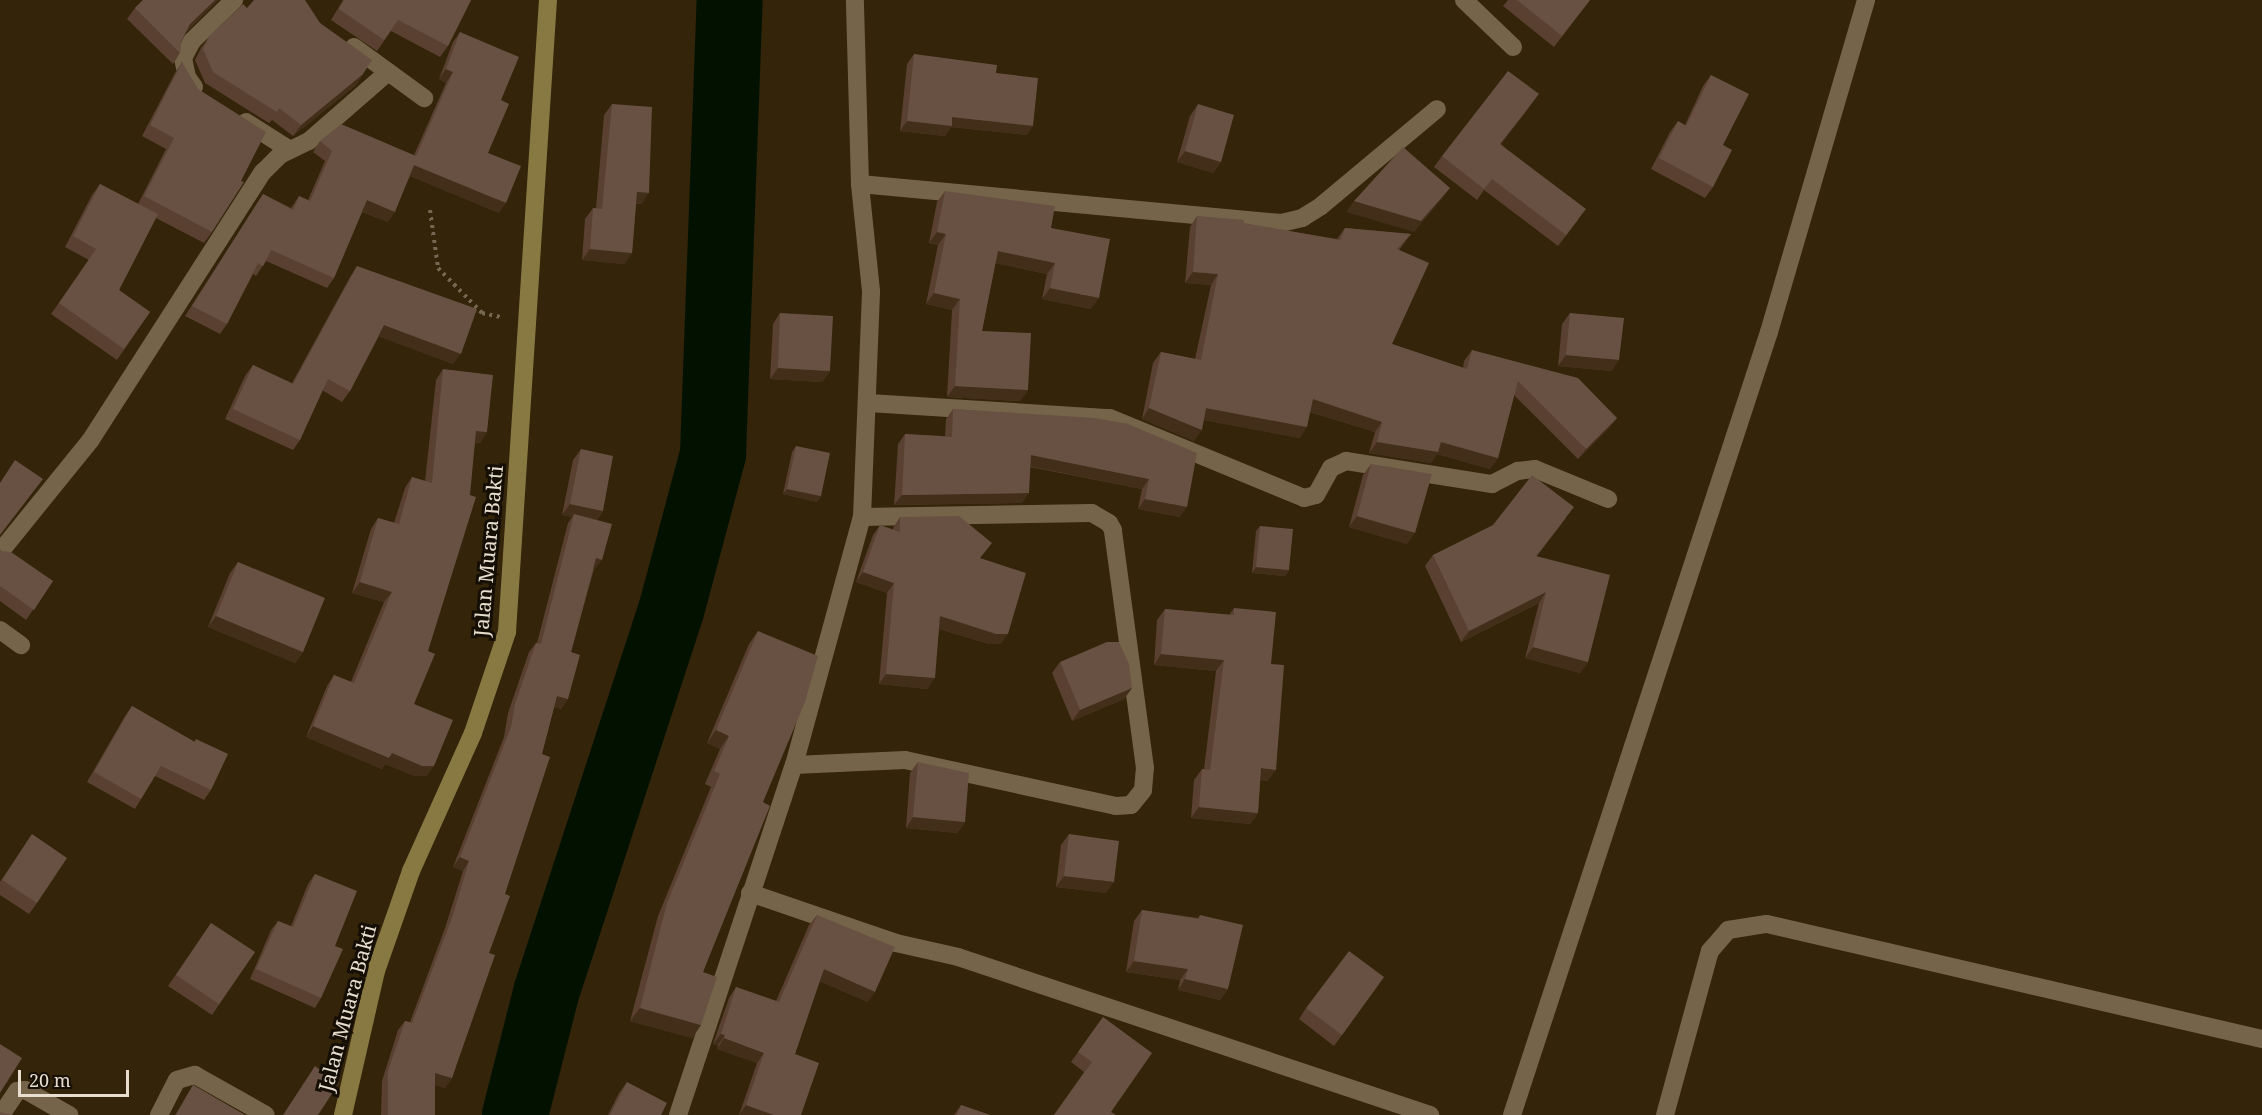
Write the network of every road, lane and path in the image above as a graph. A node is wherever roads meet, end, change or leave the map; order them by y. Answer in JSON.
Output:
{"nodes":[{"id":1,"x":234,"y":0,"type":"edge"},
{"id":2,"x":548,"y":0,"type":"edge"},
{"id":3,"x":855,"y":0,"type":"edge"},
{"id":4,"x":1464,"y":0,"type":"edge"},
{"id":5,"x":1866,"y":0,"type":"edge"},
{"id":6,"x":341,"y":38,"type":"edge"},
{"id":7,"x":1513,"y":47,"type":"dead end"},
{"id":8,"x":388,"y":72,"type":"junction"},
{"id":9,"x":207,"y":97,"type":"edge"},
{"id":10,"x":424,"y":98,"type":"dead end"},
{"id":11,"x":1437,"y":109,"type":"dead end"},
{"id":12,"x":234,"y":115,"type":"edge"},
{"id":13,"x":290,"y":150,"type":"junction"},
{"id":14,"x":860,"y":184,"type":"junction"},
{"id":15,"x":430,"y":210,"type":"dead end"},
{"id":16,"x":528,"y":324,"type":"junction"},
{"id":17,"x":869,"y":403,"type":"junction"},
{"id":18,"x":1608,"y":499,"type":"dead end"},
{"id":19,"x":862,"y":517,"type":"junction"},
{"id":20,"x":0,"y":552,"type":"edge"},
{"id":21,"x":0,"y":630,"type":"edge"},
{"id":22,"x":21,"y":645,"type":"dead end"},
{"id":23,"x":794,"y":765,"type":"junction"},
{"id":24,"x":750,"y":894,"type":"junction"},
{"id":25,"x":2262,"y":1039,"type":"edge"},
{"id":26,"x":2,"y":1115,"type":"edge"},
{"id":27,"x":69,"y":1115,"type":"edge"},
{"id":28,"x":159,"y":1115,"type":"edge"},
{"id":29,"x":266,"y":1115,"type":"edge"},
{"id":30,"x":343,"y":1115,"type":"edge"},
{"id":31,"x":678,"y":1115,"type":"edge"},
{"id":32,"x":1430,"y":1115,"type":"edge"},
{"id":33,"x":1512,"y":1115,"type":"edge"},
{"id":34,"x":1665,"y":1115,"type":"edge"}],
"edges":[{"from":1,"to":9,"type":"street"},
{"from":2,"to":16,"type":"street","name":"Jalan Muara Bakti"},
{"from":3,"to":14,"type":"street"},
{"from":4,"to":7,"type":"street"},
{"from":5,"to":33,"type":"street"},
{"from":6,"to":8,"type":"street"},
{"from":8,"to":10,"type":"street"},
{"from":8,"to":13,"type":"street"},
{"from":11,"to":14,"type":"street"},
{"from":12,"to":13,"type":"street"},
{"from":13,"to":20,"type":"street"},
{"from":14,"to":17,"type":"street"},
{"from":15,"to":16,"type":"path"},
{"from":16,"to":30,"type":"street","name":"Jalan Muara Bakti"},
{"from":17,"to":18,"type":"street"},
{"from":17,"to":19,"type":"street"},
{"from":19,"to":23,"type":"street"},
{"from":19,"to":23,"type":"street"},
{"from":21,"to":22,"type":"street"},
{"from":23,"to":24,"type":"street"},
{"from":24,"to":31,"type":"street"},
{"from":24,"to":32,"type":"street"},
{"from":25,"to":34,"type":"street"},
{"from":26,"to":27,"type":"street"},
{"from":28,"to":29,"type":"street"}]}
